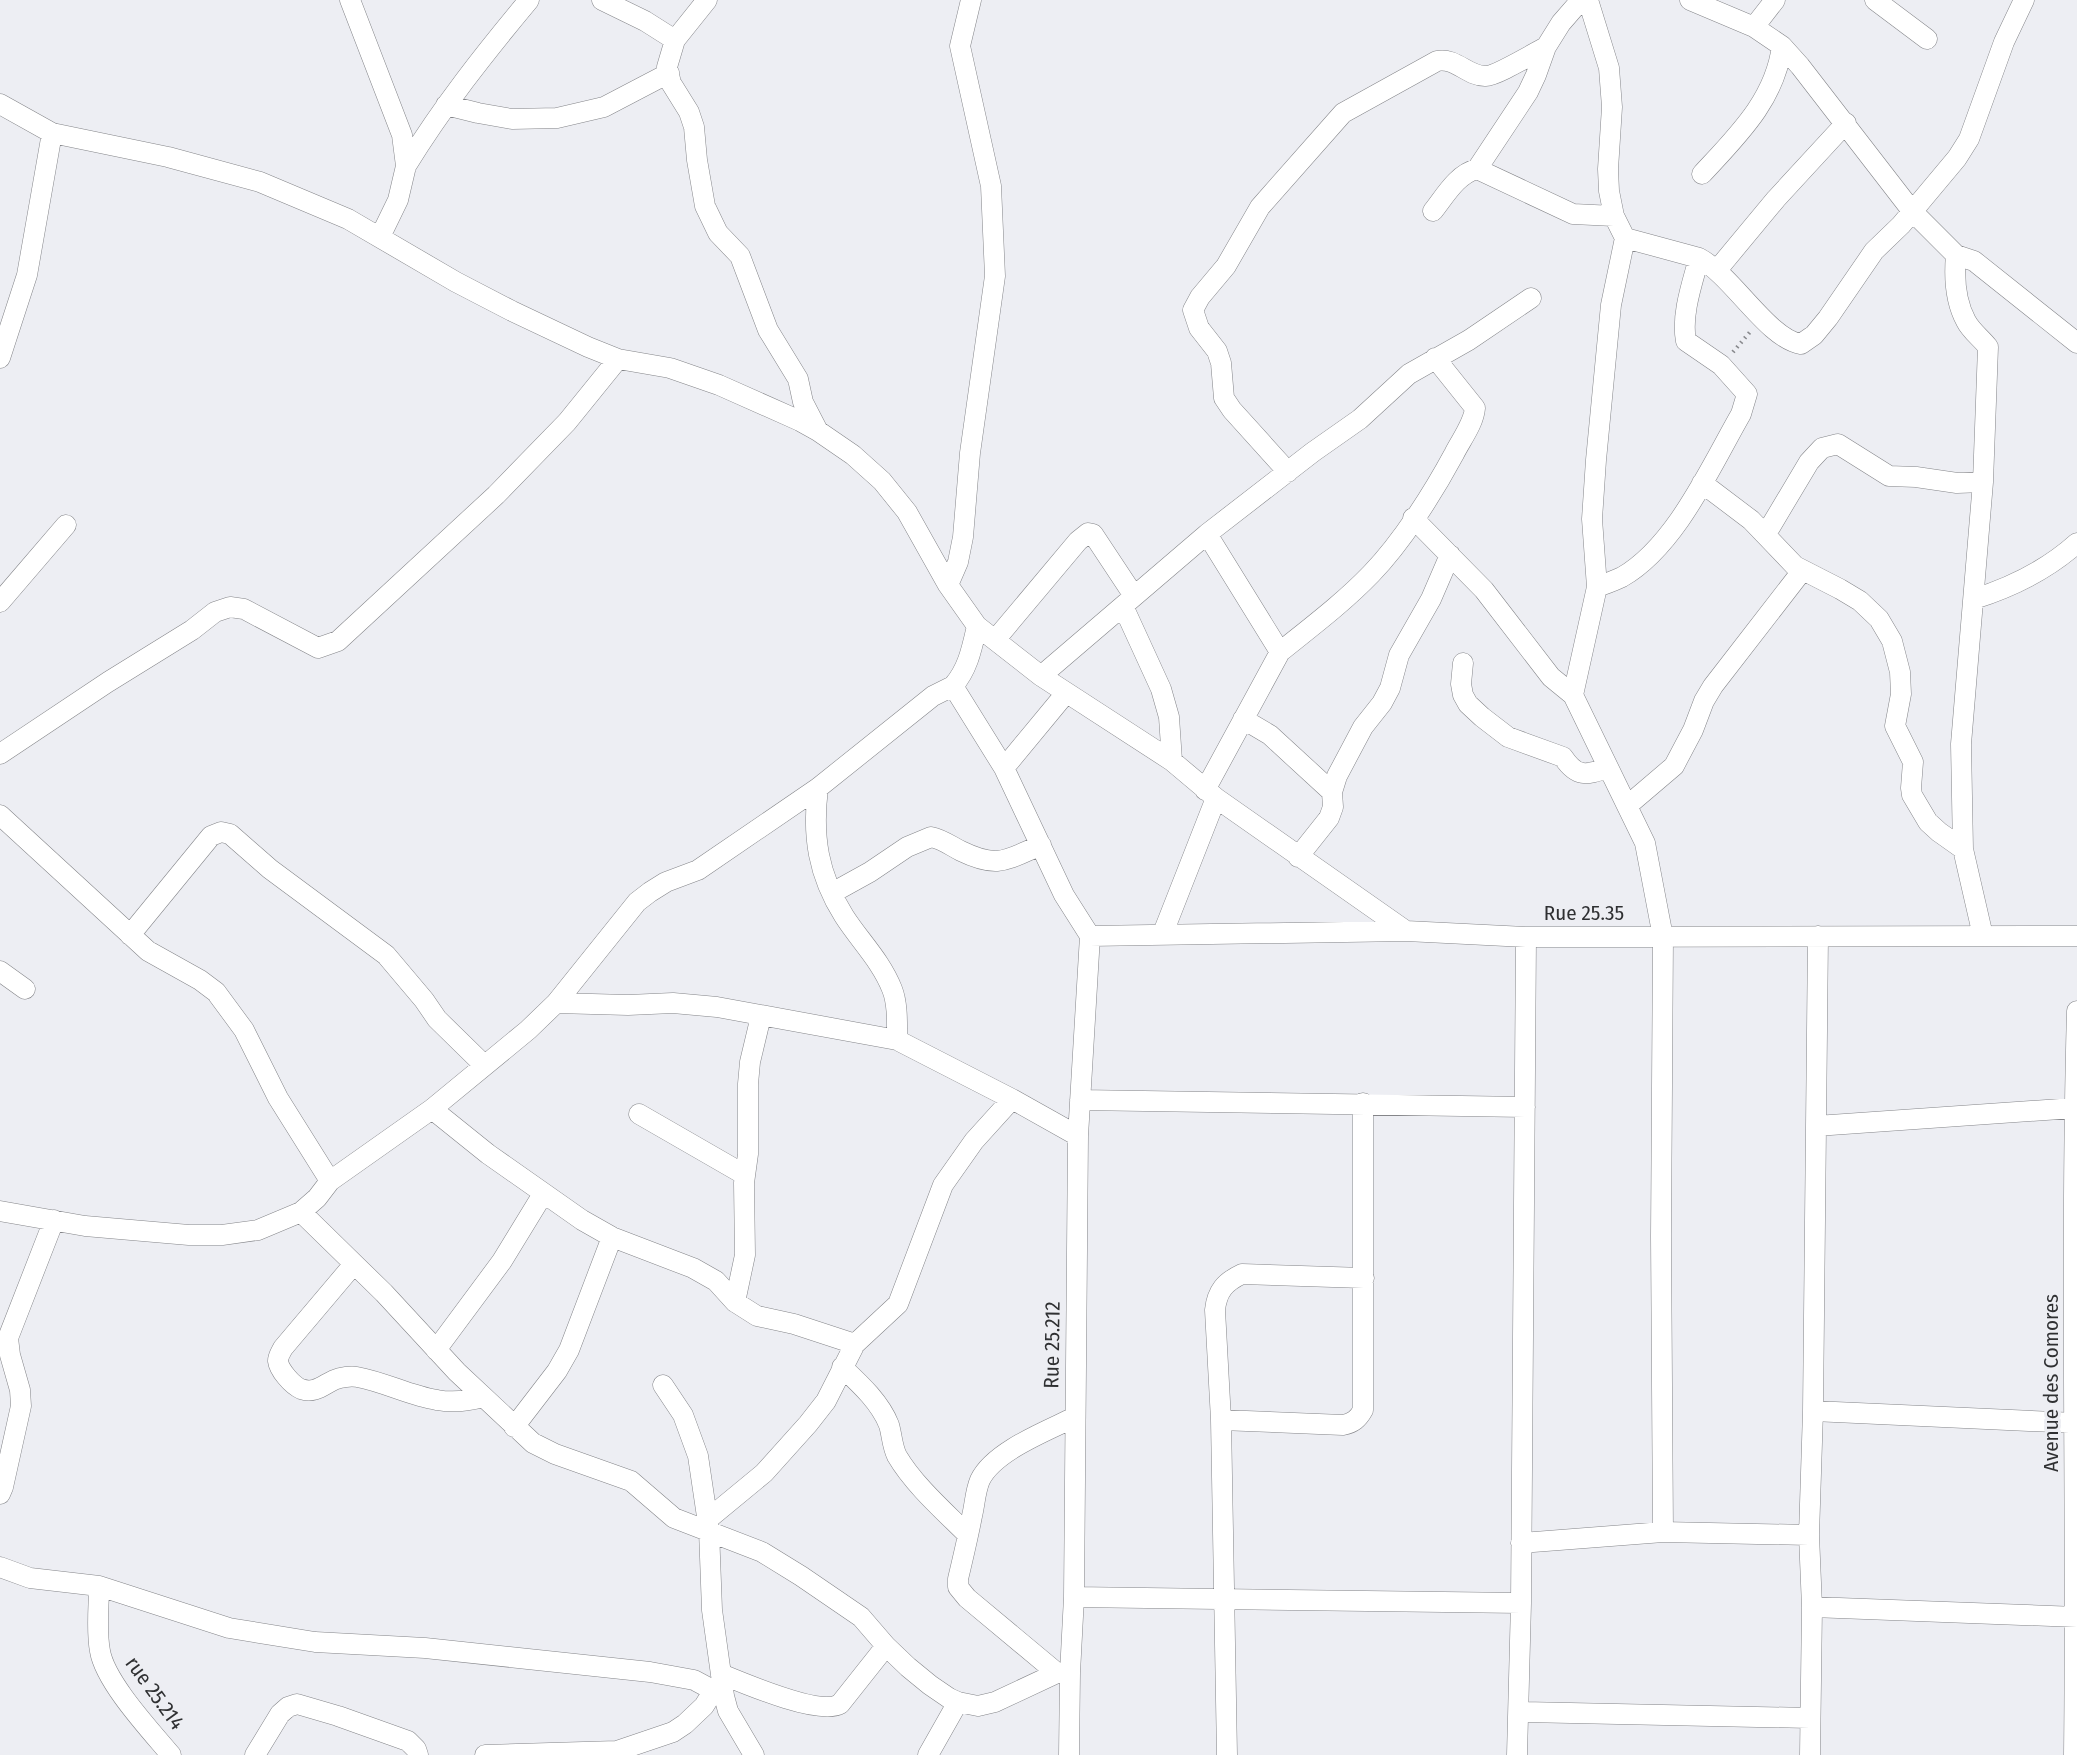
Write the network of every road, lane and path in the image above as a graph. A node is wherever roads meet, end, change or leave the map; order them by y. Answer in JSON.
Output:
{"nodes":[{"id":1,"x":350,"y":0,"type":"edge"},
{"id":2,"x":529,"y":0,"type":"edge"},
{"id":3,"x":602,"y":0,"type":"edge"},
{"id":4,"x":706,"y":0,"type":"edge"},
{"id":5,"x":971,"y":0,"type":"edge"},
{"id":6,"x":1581,"y":0,"type":"edge"},
{"id":7,"x":1588,"y":0,"type":"edge"},
{"id":8,"x":1690,"y":0,"type":"edge"},
{"id":9,"x":1875,"y":0,"type":"edge"},
{"id":10,"x":2024,"y":0,"type":"edge"},
{"id":11,"x":1774,"y":1,"type":"edge"},
{"id":12,"x":1754,"y":27,"type":"junction"},
{"id":13,"x":1927,"y":39,"type":"dead end"},
{"id":14,"x":675,"y":40,"type":"junction"},
{"id":15,"x":1782,"y":46,"type":"junction"},
{"id":16,"x":1546,"y":47,"type":"junction"},
{"id":17,"x":669,"y":74,"type":"junction"},
{"id":18,"x":0,"y":104,"type":"edge"},
{"id":19,"x":446,"y":105,"type":"junction"},
{"id":20,"x":1846,"y":123,"type":"junction"},
{"id":21,"x":52,"y":133,"type":"junction"},
{"id":22,"x":406,"y":166,"type":"junction"},
{"id":23,"x":1477,"y":169,"type":"junction"},
{"id":24,"x":1702,"y":174,"type":"dead end"},
{"id":25,"x":1432,"y":211,"type":"dead end"},
{"id":26,"x":1912,"y":211,"type":"junction"},
{"id":27,"x":1614,"y":216,"type":"junction"},
{"id":28,"x":380,"y":237,"type":"junction"},
{"id":29,"x":1625,"y":238,"type":"junction"},
{"id":30,"x":1956,"y":255,"type":"junction"},
{"id":31,"x":1699,"y":258,"type":"junction"},
{"id":32,"x":1717,"y":270,"type":"junction"},
{"id":33,"x":1531,"y":298,"type":"dead end"},
{"id":34,"x":7,"y":314,"type":"edge"},
{"id":35,"x":1762,"y":318,"type":"junction"},
{"id":36,"x":2077,"y":343,"type":"edge"},
{"id":37,"x":0,"y":358,"type":"edge"},
{"id":38,"x":1435,"y":358,"type":"junction"},
{"id":39,"x":618,"y":359,"type":"junction"},
{"id":40,"x":1721,"y":365,"type":"junction"},
{"id":41,"x":818,"y":431,"type":"junction"},
{"id":42,"x":1288,"y":472,"type":"junction"},
{"id":43,"x":1983,"y":482,"type":"junction"},
{"id":44,"x":1702,"y":483,"type":"junction"},
{"id":45,"x":1413,"y":518,"type":"junction"},
{"id":46,"x":66,"y":525,"type":"dead end"},
{"id":47,"x":1207,"y":534,"type":"junction"},
{"id":48,"x":1766,"y":534,"type":"junction"},
{"id":49,"x":2077,"y":543,"type":"edge"},
{"id":50,"x":1450,"y":555,"type":"junction"},
{"id":51,"x":1802,"y":571,"type":"junction"},
{"id":52,"x":948,"y":585,"type":"junction"},
{"id":53,"x":1597,"y":587,"type":"junction"},
{"id":54,"x":1974,"y":599,"type":"junction"},
{"id":55,"x":1128,"y":601,"type":"junction"},
{"id":56,"x":0,"y":602,"type":"edge"},
{"id":57,"x":977,"y":626,"type":"junction"},
{"id":58,"x":994,"y":640,"type":"junction"},
{"id":59,"x":1280,"y":652,"type":"junction"},
{"id":60,"x":1463,"y":663,"type":"dead end"},
{"id":61,"x":1041,"y":676,"type":"junction"},
{"id":62,"x":953,"y":686,"type":"junction"},
{"id":63,"x":1066,"y":693,"type":"junction"},
{"id":64,"x":1573,"y":695,"type":"junction"},
{"id":65,"x":1243,"y":720,"type":"junction"},
{"id":66,"x":0,"y":754,"type":"edge"},
{"id":67,"x":1172,"y":761,"type":"junction"},
{"id":68,"x":1004,"y":768,"type":"junction"},
{"id":69,"x":1608,"y":768,"type":"junction"},
{"id":70,"x":818,"y":788,"type":"junction"},
{"id":71,"x":1332,"y":792,"type":"junction"},
{"id":72,"x":1210,"y":794,"type":"junction"},
{"id":73,"x":1627,"y":806,"type":"junction"},
{"id":74,"x":0,"y":814,"type":"edge"},
{"id":75,"x":1041,"y":845,"type":"junction"},
{"id":76,"x":1964,"y":849,"type":"junction"},
{"id":77,"x":1298,"y":857,"type":"junction"},
{"id":78,"x":832,"y":893,"type":"junction"},
{"id":79,"x":1406,"y":931,"type":"junction"},
{"id":80,"x":1163,"y":933,"type":"junction"},
{"id":81,"x":130,"y":935,"type":"junction"},
{"id":82,"x":1090,"y":936,"type":"junction"},
{"id":83,"x":1818,"y":936,"type":"junction"},
{"id":84,"x":1983,"y":936,"type":"junction"},
{"id":85,"x":2077,"y":936,"type":"edge"},
{"id":86,"x":1526,"y":937,"type":"junction"},
{"id":87,"x":1663,"y":938,"type":"junction"},
{"id":88,"x":0,"y":971,"type":"edge"},
{"id":89,"x":26,"y":989,"type":"dead end"},
{"id":90,"x":556,"y":1003,"type":"junction"},
{"id":91,"x":2077,"y":1011,"type":"edge"},
{"id":92,"x":761,"y":1016,"type":"junction"},
{"id":93,"x":897,"y":1040,"type":"junction"},
{"id":94,"x":484,"y":1065,"type":"junction"},
{"id":95,"x":1012,"y":1099,"type":"junction"},
{"id":96,"x":1080,"y":1100,"type":"junction"},
{"id":97,"x":1363,"y":1103,"type":"junction"},
{"id":98,"x":1525,"y":1107,"type":"junction"},
{"id":99,"x":2074,"y":1108,"type":"junction"},
{"id":100,"x":432,"y":1109,"type":"junction"},
{"id":101,"x":639,"y":1114,"type":"dead end"},
{"id":102,"x":1816,"y":1126,"type":"junction"},
{"id":103,"x":1078,"y":1136,"type":"junction"},
{"id":104,"x":745,"y":1175,"type":"junction"},
{"id":105,"x":330,"y":1181,"type":"junction"},
{"id":106,"x":543,"y":1194,"type":"junction"},
{"id":107,"x":2076,"y":1205,"type":"edge"},
{"id":108,"x":0,"y":1211,"type":"edge"},
{"id":109,"x":301,"y":1212,"type":"junction"},
{"id":110,"x":54,"y":1220,"type":"junction"},
{"id":111,"x":612,"y":1237,"type":"junction"},
{"id":112,"x":354,"y":1264,"type":"junction"},
{"id":113,"x":1364,"y":1278,"type":"junction"},
{"id":114,"x":735,"y":1302,"type":"junction"},
{"id":115,"x":855,"y":1344,"type":"junction"},
{"id":116,"x":436,"y":1350,"type":"junction"},
{"id":117,"x":842,"y":1367,"type":"junction"},
{"id":118,"x":663,"y":1385,"type":"dead end"},
{"id":119,"x":483,"y":1397,"type":"junction"},
{"id":120,"x":1813,"y":1411,"type":"junction"},
{"id":121,"x":1075,"y":1417,"type":"junction"},
{"id":122,"x":1221,"y":1420,"type":"junction"},
{"id":123,"x":2075,"y":1423,"type":"junction"},
{"id":124,"x":514,"y":1427,"type":"junction"},
{"id":125,"x":0,"y":1494,"type":"edge"},
{"id":126,"x":708,"y":1525,"type":"junction"},
{"id":127,"x":1663,"y":1532,"type":"junction"},
{"id":128,"x":968,"y":1535,"type":"junction"},
{"id":129,"x":1809,"y":1535,"type":"junction"},
{"id":130,"x":1521,"y":1543,"type":"junction"},
{"id":131,"x":0,"y":1567,"type":"edge"},
{"id":132,"x":99,"y":1586,"type":"junction"},
{"id":133,"x":1074,"y":1597,"type":"junction"},
{"id":134,"x":1223,"y":1598,"type":"junction"},
{"id":135,"x":1521,"y":1603,"type":"junction"},
{"id":136,"x":1812,"y":1607,"type":"junction"},
{"id":137,"x":2077,"y":1617,"type":"edge"},
{"id":138,"x":886,"y":1646,"type":"junction"},
{"id":139,"x":1063,"y":1673,"type":"junction"},
{"id":140,"x":719,"y":1686,"type":"junction"},
{"id":141,"x":958,"y":1702,"type":"junction"},
{"id":142,"x":1519,"y":1712,"type":"junction"},
{"id":143,"x":1810,"y":1718,"type":"junction"},
{"id":144,"x":171,"y":1755,"type":"edge"},
{"id":145,"x":255,"y":1755,"type":"edge"},
{"id":146,"x":418,"y":1755,"type":"edge"},
{"id":147,"x":485,"y":1755,"type":"edge"},
{"id":148,"x":754,"y":1755,"type":"edge"},
{"id":149,"x":928,"y":1755,"type":"edge"},
{"id":150,"x":1069,"y":1755,"type":"edge"},
{"id":151,"x":1227,"y":1755,"type":"edge"},
{"id":152,"x":1517,"y":1755,"type":"edge"},
{"id":153,"x":1810,"y":1755,"type":"edge"},
{"id":154,"x":2074,"y":1755,"type":"edge"}],
"edges":[{"from":1,"to":22,"type":"street"},
{"from":2,"to":19,"type":"street"},
{"from":3,"to":14,"type":"street"},
{"from":4,"to":14,"type":"street"},
{"from":5,"to":52,"type":"street"},
{"from":6,"to":16,"type":"street"},
{"from":7,"to":27,"type":"street"},
{"from":8,"to":12,"type":"street"},
{"from":9,"to":13,"type":"street"},
{"from":10,"to":26,"type":"street"},
{"from":11,"to":12,"type":"street"},
{"from":12,"to":15,"type":"street"},
{"from":14,"to":17,"type":"street"},
{"from":15,"to":20,"type":"street"},
{"from":15,"to":24,"type":"street"},
{"from":16,"to":23,"type":"street"},
{"from":16,"to":42,"type":"street"},
{"from":17,"to":19,"type":"street"},
{"from":17,"to":41,"type":"street"},
{"from":18,"to":21,"type":"street"},
{"from":19,"to":22,"type":"street"},
{"from":20,"to":26,"type":"street"},
{"from":20,"to":32,"type":"street"},
{"from":21,"to":28,"type":"street"},
{"from":21,"to":34,"type":"street"},
{"from":22,"to":28,"type":"street"},
{"from":23,"to":25,"type":"street"},
{"from":23,"to":27,"type":"street"},
{"from":26,"to":30,"type":"street"},
{"from":26,"to":35,"type":"street"},
{"from":27,"to":29,"type":"street"},
{"from":28,"to":39,"type":"street"},
{"from":29,"to":31,"type":"street"},
{"from":29,"to":53,"type":"street"},
{"from":30,"to":36,"type":"street"},
{"from":30,"to":43,"type":"street"},
{"from":31,"to":32,"type":"street"},
{"from":31,"to":40,"type":"street"},
{"from":32,"to":35,"type":"street"},
{"from":33,"to":38,"type":"street"},
{"from":34,"to":37,"type":"street"},
{"from":35,"to":40,"type":"path"},
{"from":38,"to":42,"type":"street"},
{"from":38,"to":45,"type":"street"},
{"from":39,"to":41,"type":"street"},
{"from":39,"to":66,"type":"street"},
{"from":40,"to":44,"type":"street"},
{"from":41,"to":52,"type":"street"},
{"from":42,"to":47,"type":"street"},
{"from":43,"to":48,"type":"street"},
{"from":43,"to":54,"type":"street"},
{"from":44,"to":48,"type":"street"},
{"from":44,"to":53,"type":"street"},
{"from":45,"to":50,"type":"street"},
{"from":45,"to":59,"type":"street"},
{"from":46,"to":56,"type":"street"},
{"from":47,"to":55,"type":"street"},
{"from":47,"to":59,"type":"street"},
{"from":48,"to":51,"type":"street"},
{"from":49,"to":54,"type":"street"},
{"from":50,"to":64,"type":"street"},
{"from":50,"to":71,"type":"street"},
{"from":51,"to":73,"type":"street"},
{"from":51,"to":76,"type":"street"},
{"from":52,"to":57,"type":"street"},
{"from":53,"to":64,"type":"street"},
{"from":54,"to":76,"type":"street"},
{"from":55,"to":58,"type":"street"},
{"from":55,"to":61,"type":"street"},
{"from":55,"to":67,"type":"street"},
{"from":57,"to":58,"type":"street"},
{"from":57,"to":62,"type":"street"},
{"from":58,"to":61,"type":"street"},
{"from":59,"to":65,"type":"street"},
{"from":60,"to":69,"type":"street"},
{"from":61,"to":63,"type":"street"},
{"from":62,"to":68,"type":"street"},
{"from":62,"to":70,"type":"street"},
{"from":63,"to":67,"type":"street"},
{"from":63,"to":68,"type":"street"},
{"from":64,"to":69,"type":"street"},
{"from":65,"to":71,"type":"street"},
{"from":65,"to":72,"type":"street"},
{"from":67,"to":72,"type":"street"},
{"from":68,"to":75,"type":"street"},
{"from":69,"to":73,"type":"street"},
{"from":70,"to":78,"type":"street"},
{"from":70,"to":90,"type":"street"},
{"from":71,"to":77,"type":"street"},
{"from":72,"to":77,"type":"street"},
{"from":72,"to":80,"type":"street"},
{"from":73,"to":87,"type":"street"},
{"from":74,"to":81,"type":"street"},
{"from":75,"to":78,"type":"street"},
{"from":75,"to":82,"type":"street"},
{"from":76,"to":84,"type":"street"},
{"from":77,"to":79,"type":"street"},
{"from":78,"to":93,"type":"street"},
{"from":79,"to":80,"type":"street","name":"Rue 25.35"},
{"from":79,"to":86,"type":"street","name":"Rue 25.35"},
{"from":80,"to":82,"type":"street","name":"Rue 25.35"},
{"from":81,"to":94,"type":"street"},
{"from":81,"to":105,"type":"street"},
{"from":82,"to":96,"type":"street","name":"Rue 25.212"},
{"from":83,"to":84,"type":"street","name":"Rue 25.35"},
{"from":83,"to":87,"type":"street","name":"Rue 25.35"},
{"from":83,"to":102,"type":"street"},
{"from":84,"to":85,"type":"street","name":"Rue 25.35"},
{"from":86,"to":87,"type":"street","name":"Rue 25.35"},
{"from":86,"to":98,"type":"street"},
{"from":87,"to":127,"type":"street"},
{"from":88,"to":89,"type":"street"},
{"from":90,"to":92,"type":"street"},
{"from":90,"to":94,"type":"street"},
{"from":91,"to":99,"type":"street","name":"Avenue des Comores"},
{"from":92,"to":93,"type":"street"},
{"from":92,"to":104,"type":"street"},
{"from":93,"to":95,"type":"street"},
{"from":94,"to":100,"type":"street"},
{"from":95,"to":103,"type":"street"},
{"from":95,"to":115,"type":"street"},
{"from":96,"to":97,"type":"street"},
{"from":96,"to":103,"type":"street","name":"Rue 25.212"},
{"from":97,"to":98,"type":"street"},
{"from":97,"to":113,"type":"street"},
{"from":98,"to":130,"type":"street"},
{"from":99,"to":102,"type":"street"},
{"from":99,"to":107,"type":"street","name":"Avenue des Comores"},
{"from":100,"to":105,"type":"street"},
{"from":100,"to":106,"type":"street"},
{"from":101,"to":104,"type":"street"},
{"from":102,"to":120,"type":"street"},
{"from":103,"to":121,"type":"street","name":"Rue 25.212"},
{"from":104,"to":114,"type":"street"},
{"from":105,"to":109,"type":"street"},
{"from":106,"to":111,"type":"street"},
{"from":106,"to":116,"type":"street"},
{"from":107,"to":123,"type":"street","name":"Avenue des Comores"},
{"from":108,"to":110,"type":"street"},
{"from":109,"to":110,"type":"street"},
{"from":109,"to":112,"type":"street"},
{"from":110,"to":125,"type":"street"},
{"from":111,"to":114,"type":"street"},
{"from":111,"to":124,"type":"street"},
{"from":112,"to":116,"type":"street"},
{"from":112,"to":119,"type":"street"},
{"from":113,"to":122,"type":"street"},
{"from":113,"to":122,"type":"street"},
{"from":114,"to":115,"type":"street"},
{"from":115,"to":117,"type":"street"},
{"from":116,"to":119,"type":"street"},
{"from":117,"to":126,"type":"street"},
{"from":117,"to":128,"type":"street"},
{"from":118,"to":126,"type":"street"},
{"from":119,"to":124,"type":"street"},
{"from":120,"to":123,"type":"street"},
{"from":120,"to":129,"type":"street"},
{"from":121,"to":128,"type":"street"},
{"from":121,"to":133,"type":"street","name":"Rue 25.212"},
{"from":122,"to":134,"type":"street"},
{"from":123,"to":137,"type":"street","name":"Avenue des Comores"},
{"from":124,"to":126,"type":"street"},
{"from":126,"to":138,"type":"street"},
{"from":126,"to":140,"type":"street"},
{"from":127,"to":129,"type":"street"},
{"from":127,"to":130,"type":"street"},
{"from":128,"to":139,"type":"street"},
{"from":129,"to":136,"type":"street"},
{"from":130,"to":135,"type":"street"},
{"from":131,"to":132,"type":"street"},
{"from":132,"to":140,"type":"street"},
{"from":132,"to":144,"type":"street","name":"rue 25.214"},
{"from":133,"to":134,"type":"street"},
{"from":133,"to":139,"type":"street","name":"Rue 25.212"},
{"from":134,"to":135,"type":"street"},
{"from":134,"to":151,"type":"street"},
{"from":135,"to":142,"type":"street"},
{"from":136,"to":137,"type":"street"},
{"from":136,"to":143,"type":"street"},
{"from":137,"to":154,"type":"street","name":"Avenue des Comores"},
{"from":138,"to":140,"type":"street"},
{"from":138,"to":141,"type":"street"},
{"from":139,"to":141,"type":"street"},
{"from":139,"to":150,"type":"street","name":"Rue 25.212"},
{"from":140,"to":147,"type":"street"},
{"from":140,"to":148,"type":"street"},
{"from":141,"to":149,"type":"street"},
{"from":142,"to":143,"type":"street"},
{"from":142,"to":152,"type":"street"},
{"from":143,"to":153,"type":"street"},
{"from":145,"to":146,"type":"street"}]}
